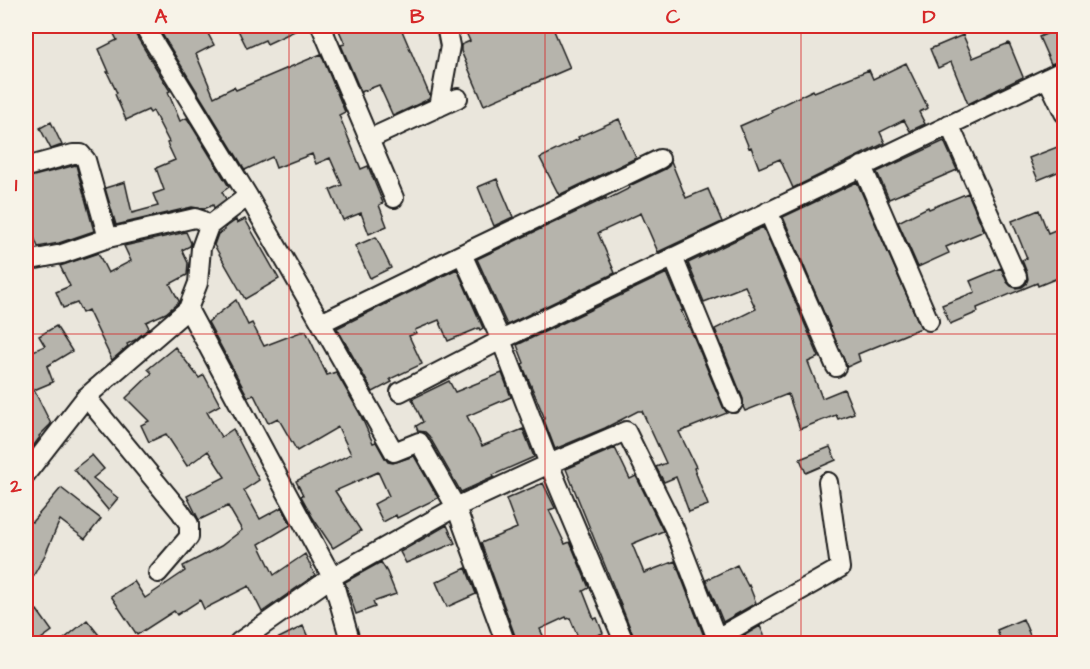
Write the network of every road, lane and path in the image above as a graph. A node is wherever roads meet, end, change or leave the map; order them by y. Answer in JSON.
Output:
{"nodes":[{"id":1,"x":144,"y":26,"type":"edge"},
{"id":2,"x":321,"y":26,"type":"edge"},
{"id":3,"x":446,"y":26,"type":"edge"},
{"id":4,"x":1065,"y":70,"type":"edge"},
{"id":5,"x":1047,"y":78,"type":"junction"},
{"id":6,"x":458,"y":98,"type":"dead end"},
{"id":7,"x":439,"y":107,"type":"junction"},
{"id":8,"x":1065,"y":113,"type":"edge"},
{"id":9,"x":949,"y":124,"type":"junction"},
{"id":10,"x":369,"y":139,"type":"junction"},
{"id":11,"x":660,"y":159,"type":"dead end"},
{"id":12,"x":862,"y":166,"type":"junction"},
{"id":13,"x":26,"y":167,"type":"edge"},
{"id":14,"x":248,"y":196,"type":"junction"},
{"id":15,"x":394,"y":198,"type":"dead end"},
{"id":16,"x":768,"y":211,"type":"junction"},
{"id":17,"x":209,"y":226,"type":"junction"},
{"id":18,"x":108,"y":238,"type":"junction"},
{"id":19,"x":462,"y":254,"type":"junction"},
{"id":20,"x":673,"y":256,"type":"junction"},
{"id":21,"x":26,"y":261,"type":"edge"},
{"id":22,"x":1017,"y":277,"type":"dead end"},
{"id":23,"x":188,"y":309,"type":"junction"},
{"id":24,"x":929,"y":321,"type":"dead end"},
{"id":25,"x":321,"y":323,"type":"junction"},
{"id":26,"x":501,"y":340,"type":"junction"},
{"id":27,"x":836,"y":367,"type":"dead end"},
{"id":28,"x":400,"y":392,"type":"dead end"},
{"id":29,"x":86,"y":397,"type":"junction"},
{"id":30,"x":732,"y":403,"type":"dead end"},
{"id":31,"x":549,"y":464,"type":"junction"},
{"id":32,"x":26,"y":474,"type":"edge"},
{"id":33,"x":828,"y":482,"type":"dead end"},
{"id":34,"x":456,"y":507,"type":"junction"},
{"id":35,"x":158,"y":573,"type":"dead end"},
{"id":36,"x":332,"y":577,"type":"junction"},
{"id":37,"x":718,"y":641,"type":"edge"},
{"id":38,"x":239,"y":642,"type":"edge"},
{"id":39,"x":351,"y":644,"type":"edge"},
{"id":40,"x":506,"y":644,"type":"edge"},
{"id":41,"x":625,"y":644,"type":"edge"}],
"edges":[{"from":1,"to":14,"type":"street"},
{"from":2,"to":10,"type":"street"},
{"from":3,"to":7,"type":"street"},
{"from":4,"to":5,"type":"street"},
{"from":5,"to":8,"type":"street"},
{"from":5,"to":9,"type":"street"},
{"from":6,"to":7,"type":"street"},
{"from":7,"to":10,"type":"street"},
{"from":9,"to":12,"type":"street"},
{"from":9,"to":22,"type":"street"},
{"from":10,"to":15,"type":"street"},
{"from":11,"to":19,"type":"street"},
{"from":12,"to":16,"type":"street"},
{"from":12,"to":24,"type":"street"},
{"from":13,"to":18,"type":"street"},
{"from":14,"to":17,"type":"street"},
{"from":14,"to":25,"type":"street"},
{"from":16,"to":20,"type":"street"},
{"from":16,"to":27,"type":"street"},
{"from":17,"to":18,"type":"street"},
{"from":17,"to":23,"type":"street"},
{"from":18,"to":21,"type":"street"},
{"from":19,"to":25,"type":"street"},
{"from":19,"to":26,"type":"street"},
{"from":20,"to":26,"type":"street"},
{"from":20,"to":30,"type":"street"},
{"from":23,"to":29,"type":"street"},
{"from":23,"to":36,"type":"street"},
{"from":25,"to":34,"type":"street"},
{"from":26,"to":28,"type":"street"},
{"from":26,"to":31,"type":"street"},
{"from":29,"to":32,"type":"street"},
{"from":29,"to":35,"type":"street"},
{"from":31,"to":34,"type":"street"},
{"from":31,"to":37,"type":"street"},
{"from":31,"to":41,"type":"street"},
{"from":33,"to":37,"type":"street"},
{"from":34,"to":36,"type":"street"},
{"from":34,"to":40,"type":"street"},
{"from":36,"to":38,"type":"street"},
{"from":36,"to":39,"type":"street"}]}
